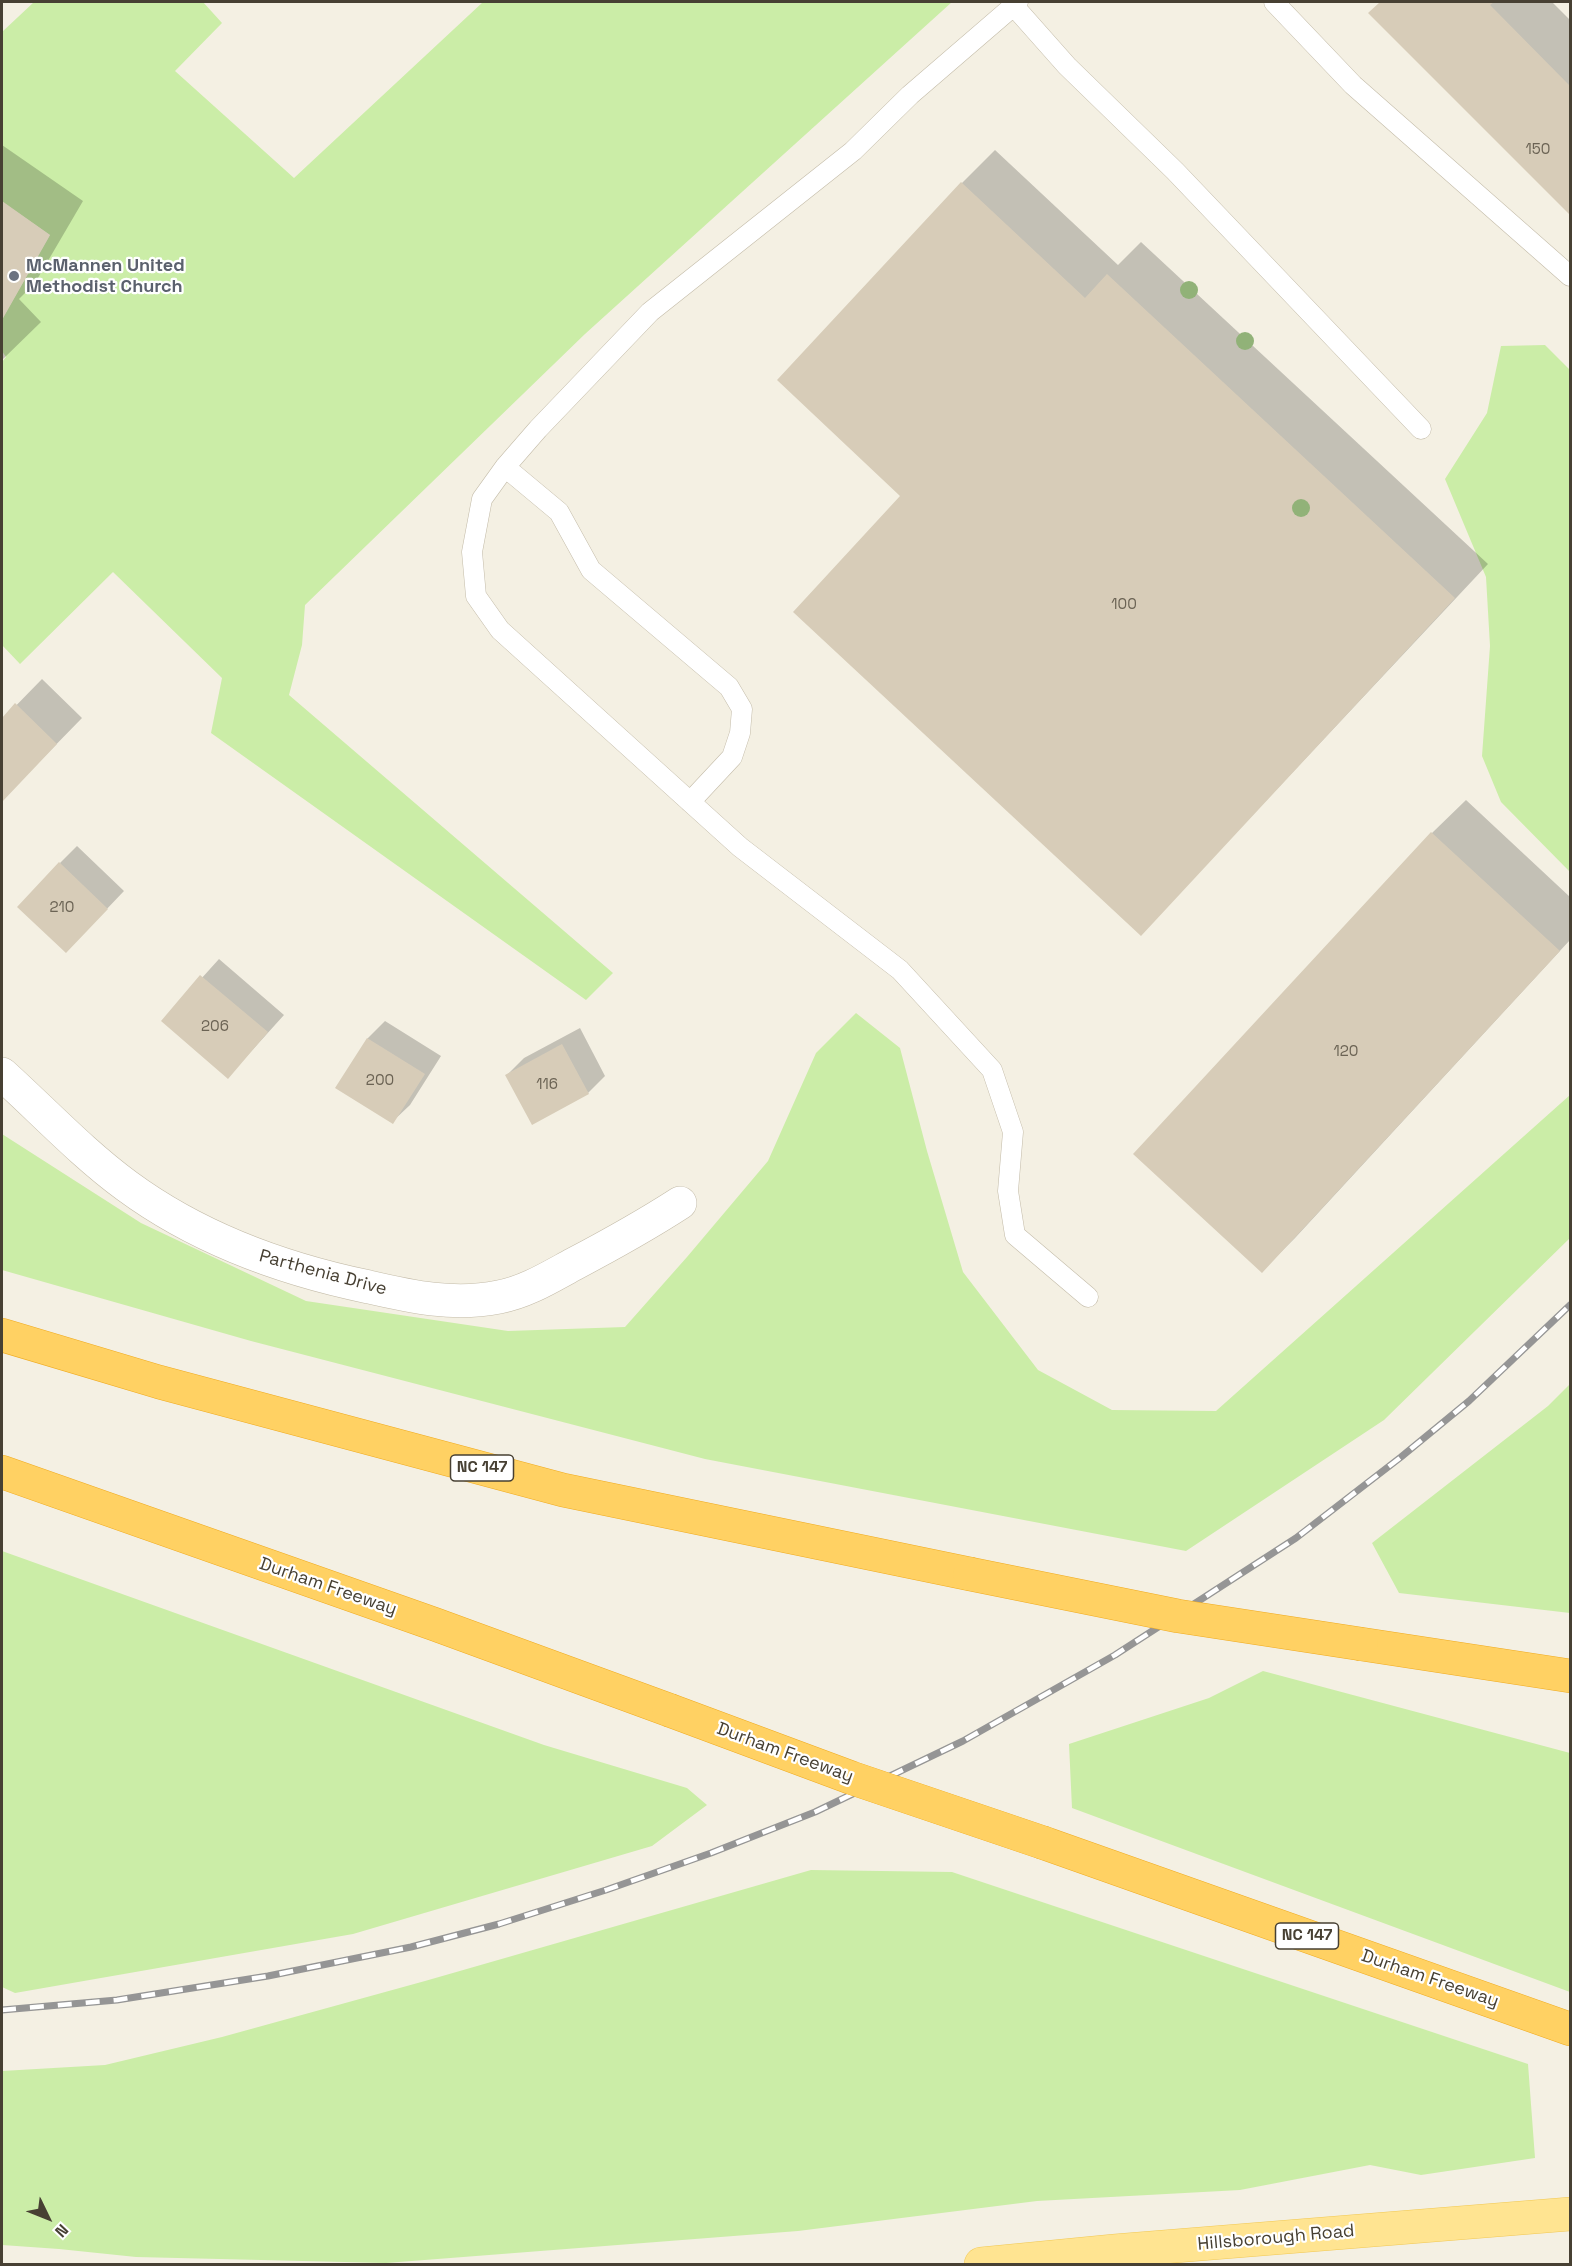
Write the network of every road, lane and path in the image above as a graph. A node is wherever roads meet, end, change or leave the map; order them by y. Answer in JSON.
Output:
{"nodes":[{"id":1,"x":1274,"y":2,"type":"edge"},
{"id":2,"x":1016,"y":3,"type":"edge"},
{"id":3,"x":1570,"y":276,"type":"edge"},
{"id":4,"x":1420,"y":429,"type":"dead end"},
{"id":5,"x":505,"y":467,"type":"junction"},
{"id":6,"x":690,"y":802,"type":"junction"},
{"id":7,"x":2,"y":1074,"type":"edge"},
{"id":8,"x":680,"y":1203,"type":"dead end"},
{"id":9,"x":1088,"y":1297,"type":"dead end"},
{"id":10,"x":2,"y":1335,"type":"edge"},
{"id":11,"x":2,"y":1472,"type":"edge"},
{"id":12,"x":1570,"y":1676,"type":"edge"},
{"id":13,"x":1570,"y":2029,"type":"edge"},
{"id":14,"x":1570,"y":2214,"type":"edge"},
{"id":15,"x":981,"y":2265,"type":"edge"}],
"edges":[{"from":1,"to":3,"type":"lane"},
{"from":2,"to":4,"type":"lane"},
{"from":2,"to":5,"type":"lane"},
{"from":5,"to":6,"type":"lane"},
{"from":5,"to":6,"type":"lane"},
{"from":6,"to":9,"type":"lane"},
{"from":7,"to":8,"type":"street","name":"Parthenia Drive"},
{"from":10,"to":12,"type":"highway","number":"NC 147","bridge":true},
{"from":11,"to":13,"type":"highway","name":"Durham Freeway","number":"NC 147","bridge":true},
{"from":14,"to":15,"type":"main road","name":"Hillsborough Road"}]}
